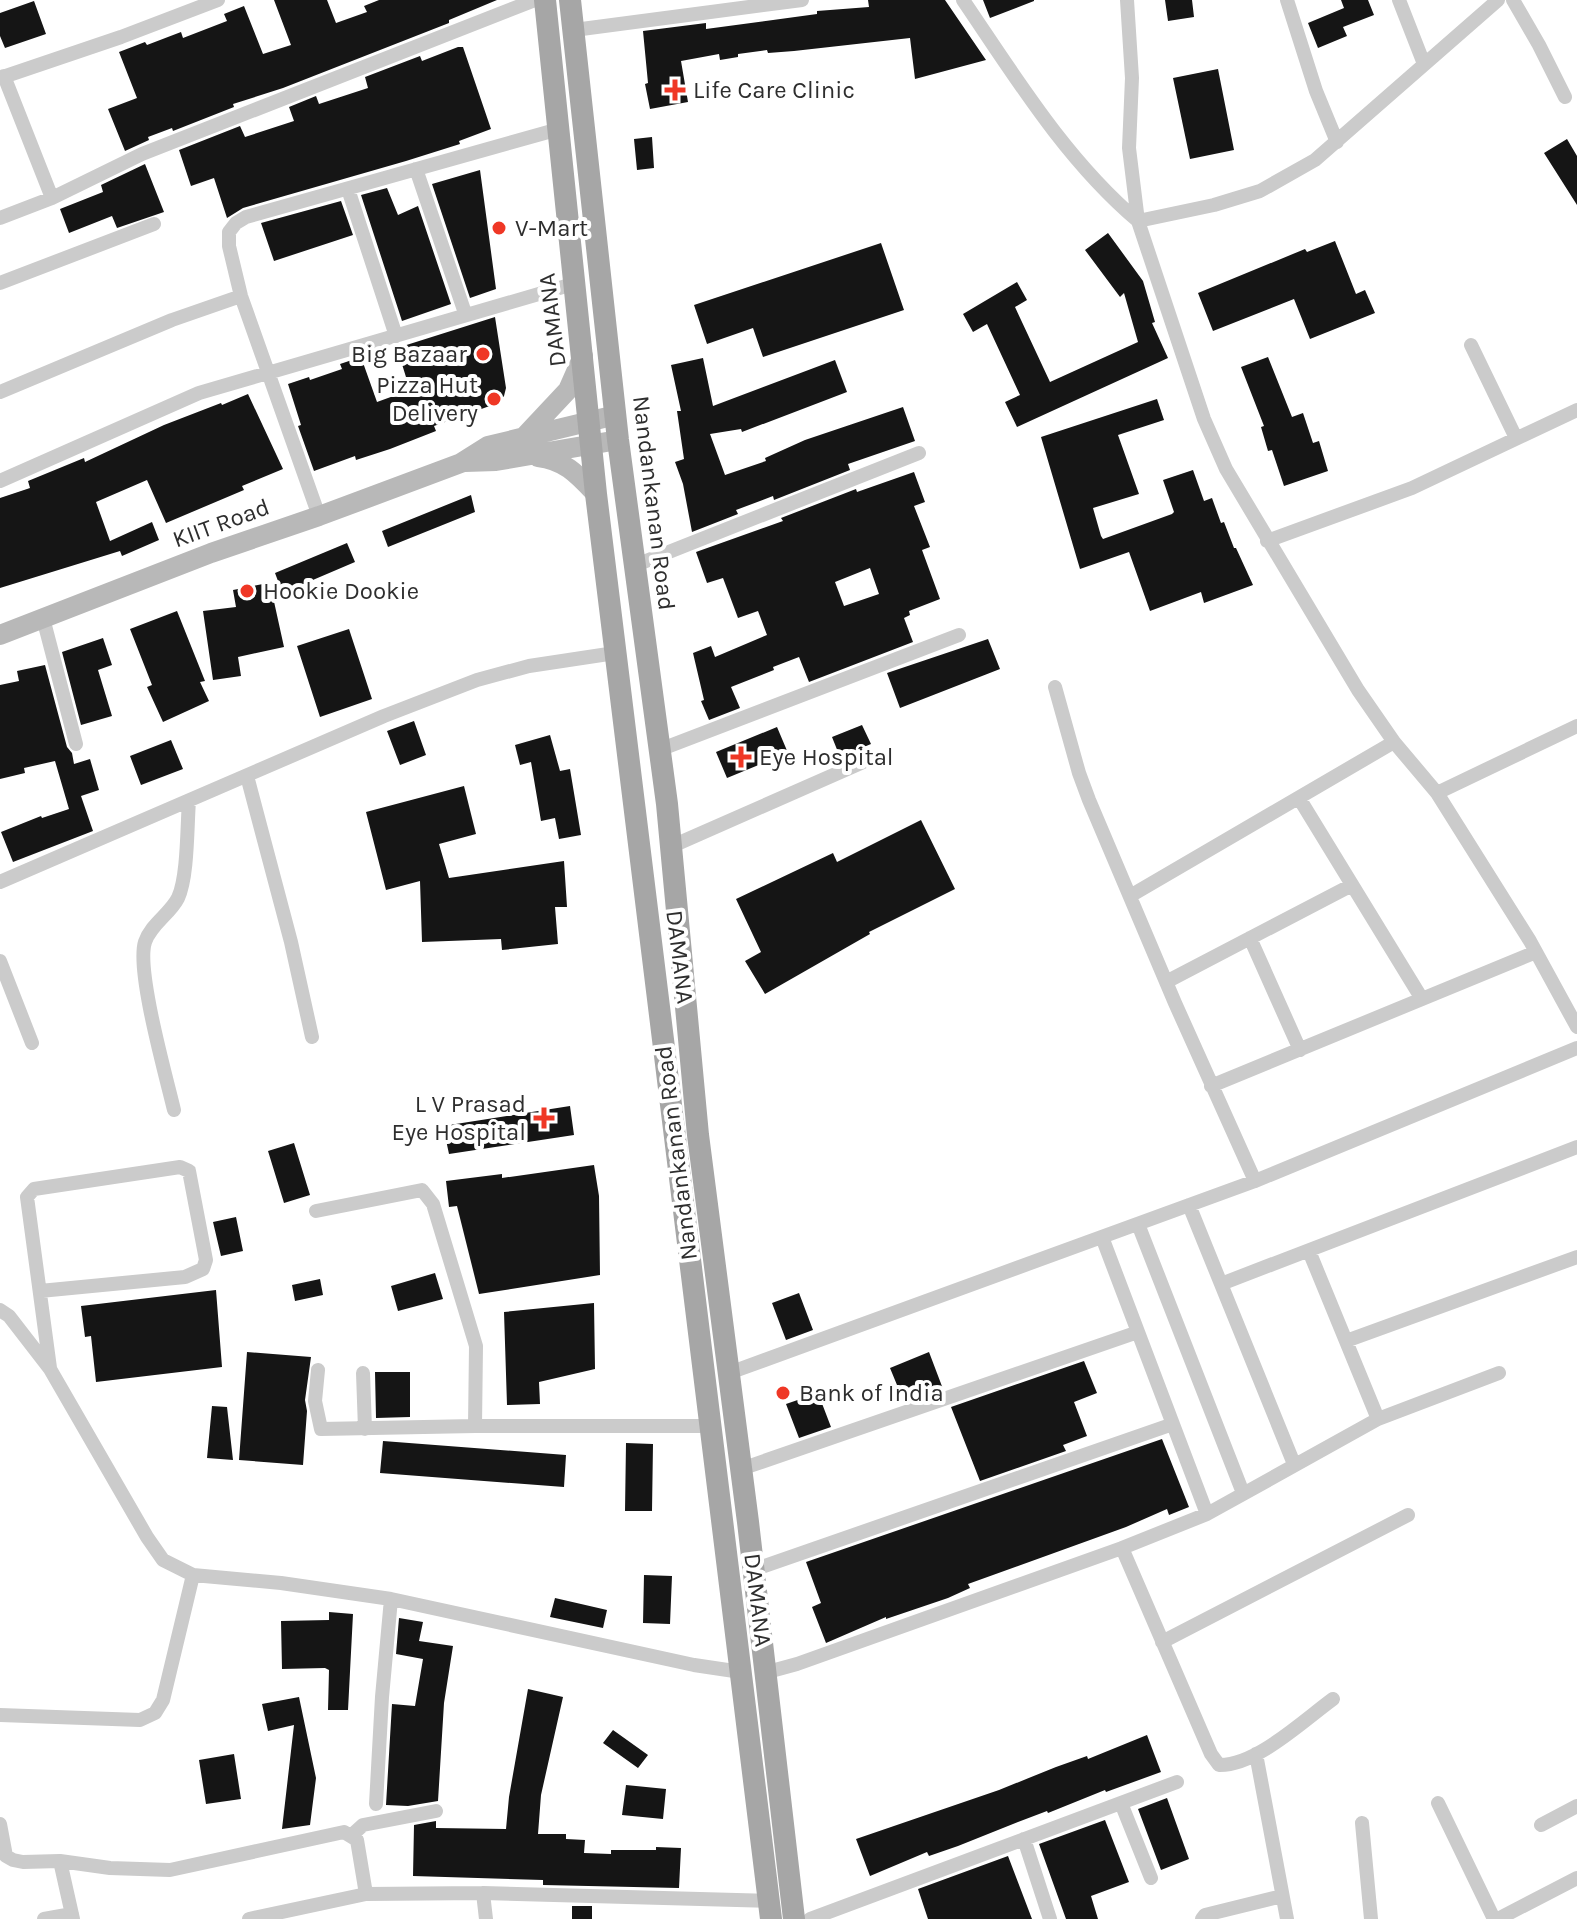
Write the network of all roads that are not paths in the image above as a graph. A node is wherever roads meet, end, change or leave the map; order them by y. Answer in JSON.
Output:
{"nodes":[{"id":1,"x":218,"y":0,"type":"edge"},
{"id":2,"x":535,"y":0,"type":"edge"},
{"id":3,"x":545,"y":0,"type":"edge"},
{"id":4,"x":570,"y":0,"type":"edge"},
{"id":5,"x":802,"y":0,"type":"edge"},
{"id":6,"x":963,"y":0,"type":"edge"},
{"id":7,"x":1127,"y":0,"type":"edge"},
{"id":8,"x":1287,"y":0,"type":"edge"},
{"id":9,"x":1399,"y":0,"type":"edge"},
{"id":10,"x":1498,"y":0,"type":"edge"},
{"id":11,"x":1513,"y":0,"type":"edge"},
{"id":12,"x":574,"y":30,"type":"junction"},
{"id":13,"x":1424,"y":64,"type":"junction"},
{"id":14,"x":2,"y":77,"type":"edge"},
{"id":15,"x":1565,"y":97,"type":"dead end"},
{"id":16,"x":559,"y":129,"type":"junction"},
{"id":17,"x":1337,"y":142,"type":"junction"},
{"id":18,"x":416,"y":169,"type":"junction"},
{"id":19,"x":348,"y":189,"type":"junction"},
{"id":20,"x":52,"y":198,"type":"junction"},
{"id":21,"x":0,"y":218,"type":"edge"},
{"id":22,"x":1138,"y":221,"type":"junction"},
{"id":23,"x":154,"y":224,"type":"dead end"},
{"id":24,"x":0,"y":283,"type":"edge"},
{"id":25,"x":573,"y":284,"type":"junction"},
{"id":26,"x":241,"y":296,"type":"junction"},
{"id":27,"x":465,"y":313,"type":"junction"},
{"id":28,"x":396,"y":336,"type":"junction"},
{"id":29,"x":1471,"y":345,"type":"dead end"},
{"id":30,"x":583,"y":356,"type":"junction"},
{"id":31,"x":268,"y":373,"type":"junction"},
{"id":32,"x":0,"y":392,"type":"edge"},
{"id":33,"x":1577,"y":410,"type":"edge"},
{"id":34,"x":616,"y":415,"type":"junction"},
{"id":35,"x":589,"y":433,"type":"junction"},
{"id":36,"x":1516,"y":438,"type":"junction"},
{"id":37,"x":618,"y":440,"type":"junction"},
{"id":38,"x":524,"y":447,"type":"junction"},
{"id":39,"x":919,"y":453,"type":"dead end"},
{"id":40,"x":0,"y":481,"type":"edge"},
{"id":41,"x":596,"y":494,"type":"junction"},
{"id":42,"x":319,"y":516,"type":"junction"},
{"id":43,"x":1267,"y":541,"type":"junction"},
{"id":44,"x":636,"y":565,"type":"junction"},
{"id":45,"x":43,"y":618,"type":"junction"},
{"id":46,"x":0,"y":635,"type":"edge"},
{"id":47,"x":959,"y":635,"type":"dead end"},
{"id":48,"x":615,"y":653,"type":"junction"},
{"id":49,"x":1055,"y":687,"type":"dead end"},
{"id":50,"x":1577,"y":726,"type":"edge"},
{"id":51,"x":1394,"y":742,"type":"junction"},
{"id":52,"x":76,"y":744,"type":"dead end"},
{"id":53,"x":659,"y":750,"type":"junction"},
{"id":54,"x":863,"y":762,"type":"dead end"},
{"id":55,"x":247,"y":776,"type":"junction"},
{"id":56,"x":1437,"y":793,"type":"junction"},
{"id":57,"x":1299,"y":798,"type":"junction"},
{"id":58,"x":189,"y":801,"type":"junction"},
{"id":59,"x":670,"y":847,"type":"junction"},
{"id":60,"x":0,"y":882,"type":"edge"},
{"id":61,"x":1352,"y":885,"type":"junction"},
{"id":62,"x":1130,"y":896,"type":"junction"},
{"id":63,"x":1250,"y":938,"type":"junction"},
{"id":64,"x":1536,"y":952,"type":"junction"},
{"id":65,"x":0,"y":961,"type":"edge"},
{"id":66,"x":1166,"y":982,"type":"junction"},
{"id":67,"x":1422,"y":999,"type":"junction"},
{"id":68,"x":1577,"y":1027,"type":"edge"},
{"id":69,"x":312,"y":1037,"type":"dead end"},
{"id":70,"x":32,"y":1043,"type":"dead end"},
{"id":71,"x":1577,"y":1048,"type":"edge"},
{"id":72,"x":1300,"y":1050,"type":"junction"},
{"id":73,"x":1211,"y":1086,"type":"junction"},
{"id":74,"x":174,"y":1110,"type":"dead end"},
{"id":75,"x":1577,"y":1147,"type":"edge"},
{"id":76,"x":1255,"y":1181,"type":"junction"},
{"id":77,"x":1189,"y":1205,"type":"junction"},
{"id":78,"x":316,"y":1211,"type":"dead end"},
{"id":79,"x":1138,"y":1224,"type":"junction"},
{"id":80,"x":1102,"y":1237,"type":"junction"},
{"id":81,"x":1309,"y":1251,"type":"junction"},
{"id":82,"x":1577,"y":1257,"type":"edge"},
{"id":83,"x":1221,"y":1284,"type":"junction"},
{"id":84,"x":40,"y":1291,"type":"junction"},
{"id":85,"x":0,"y":1310,"type":"edge"},
{"id":86,"x":1138,"y":1332,"type":"junction"},
{"id":87,"x":1346,"y":1341,"type":"junction"},
{"id":88,"x":50,"y":1369,"type":"junction"},
{"id":89,"x":318,"y":1370,"type":"dead end"},
{"id":90,"x":363,"y":1373,"type":"dead end"},
{"id":91,"x":729,"y":1373,"type":"junction"},
{"id":92,"x":1499,"y":1373,"type":"dead end"},
{"id":93,"x":1378,"y":1419,"type":"junction"},
{"id":94,"x":1173,"y":1424,"type":"junction"},
{"id":95,"x":475,"y":1426,"type":"junction"},
{"id":96,"x":711,"y":1426,"type":"junction"},
{"id":97,"x":365,"y":1429,"type":"junction"},
{"id":98,"x":1294,"y":1464,"type":"junction"},
{"id":99,"x":741,"y":1469,"type":"junction"},
{"id":100,"x":1243,"y":1493,"type":"junction"},
{"id":101,"x":1207,"y":1514,"type":"junction"},
{"id":102,"x":1408,"y":1515,"type":"dead end"},
{"id":103,"x":1122,"y":1548,"type":"junction"},
{"id":104,"x":753,"y":1570,"type":"junction"},
{"id":105,"x":193,"y":1575,"type":"junction"},
{"id":106,"x":391,"y":1599,"type":"junction"},
{"id":107,"x":1162,"y":1642,"type":"junction"},
{"id":108,"x":741,"y":1672,"type":"junction"},
{"id":109,"x":764,"y":1673,"type":"junction"},
{"id":110,"x":1333,"y":1699,"type":"dead end"},
{"id":111,"x":0,"y":1715,"type":"edge"},
{"id":112,"x":1256,"y":1754,"type":"junction"},
{"id":113,"x":1177,"y":1782,"type":"dead end"},
{"id":114,"x":1121,"y":1803,"type":"junction"},
{"id":115,"x":1438,"y":1803,"type":"dead end"},
{"id":116,"x":376,"y":1804,"type":"dead end"},
{"id":117,"x":1577,"y":1806,"type":"edge"},
{"id":118,"x":436,"y":1811,"type":"dead end"},
{"id":119,"x":1362,"y":1823,"type":"dead end"},
{"id":120,"x":0,"y":1824,"type":"edge"},
{"id":121,"x":1541,"y":1825,"type":"dead end"},
{"id":122,"x":352,"y":1835,"type":"junction"},
{"id":123,"x":1024,"y":1839,"type":"junction"},
{"id":124,"x":60,"y":1861,"type":"junction"},
{"id":125,"x":1151,"y":1878,"type":"dead end"},
{"id":126,"x":1577,"y":1878,"type":"edge"},
{"id":127,"x":483,"y":1893,"type":"junction"},
{"id":128,"x":366,"y":1894,"type":"junction"},
{"id":129,"x":1282,"y":1896,"type":"junction"},
{"id":130,"x":770,"y":1910,"type":"edge"},
{"id":131,"x":72,"y":1917,"type":"edge"},
{"id":132,"x":44,"y":1919,"type":"edge"},
{"id":133,"x":249,"y":1919,"type":"edge"},
{"id":134,"x":486,"y":1919,"type":"edge"},
{"id":135,"x":794,"y":1919,"type":"edge"},
{"id":136,"x":810,"y":1919,"type":"edge"},
{"id":137,"x":1050,"y":1919,"type":"edge"},
{"id":138,"x":1202,"y":1919,"type":"edge"},
{"id":139,"x":1287,"y":1919,"type":"edge"},
{"id":140,"x":1371,"y":1919,"type":"edge"},
{"id":141,"x":1496,"y":1919,"type":"edge"}],
"edges":[{"from":1,"to":14,"type":"street"},
{"from":2,"to":20,"type":"street"},
{"from":3,"to":16,"type":"main road","name":"DAMANA"},
{"from":4,"to":12,"type":"main road","name":"Nandankanan Road"},
{"from":5,"to":12,"type":"street"},
{"from":6,"to":22,"type":"street"},
{"from":7,"to":22,"type":"street"},
{"from":8,"to":17,"type":"street"},
{"from":9,"to":13,"type":"street"},
{"from":10,"to":13,"type":"street"},
{"from":11,"to":15,"type":"street"},
{"from":12,"to":34,"type":"main road","name":"Nandankanan Road"},
{"from":13,"to":17,"type":"street"},
{"from":14,"to":20,"type":"street"},
{"from":16,"to":18,"type":"street"},
{"from":16,"to":25,"type":"main road","name":"DAMANA"},
{"from":17,"to":22,"type":"street"},
{"from":18,"to":19,"type":"street"},
{"from":18,"to":27,"type":"street"},
{"from":19,"to":26,"type":"street"},
{"from":19,"to":28,"type":"street"},
{"from":20,"to":21,"type":"street"},
{"from":22,"to":43,"type":"street"},
{"from":23,"to":24,"type":"street"},
{"from":25,"to":27,"type":"street"},
{"from":25,"to":30,"type":"main road","name":"DAMANA"},
{"from":26,"to":31,"type":"street"},
{"from":26,"to":32,"type":"street"},
{"from":27,"to":28,"type":"street"},
{"from":28,"to":31,"type":"street"},
{"from":29,"to":36,"type":"street"},
{"from":30,"to":35,"type":"main road","name":"DAMANA"},
{"from":30,"to":38,"type":"main road"},
{"from":31,"to":40,"type":"street"},
{"from":31,"to":42,"type":"street"},
{"from":33,"to":36,"type":"street"},
{"from":34,"to":35,"type":"main road"},
{"from":34,"to":37,"type":"main road","name":"Nandankanan Road"},
{"from":35,"to":37,"type":"main road","name":"KIIT Road"},
{"from":35,"to":38,"type":"main road","name":"KIIT Road"},
{"from":35,"to":41,"type":"main road","name":"DAMANA"},
{"from":36,"to":43,"type":"street"},
{"from":37,"to":44,"type":"main road","name":"Nandankanan Road"},
{"from":38,"to":41,"type":"main road"},
{"from":38,"to":42,"type":"main road","name":"KIIT Road"},
{"from":39,"to":44,"type":"street"},
{"from":41,"to":48,"type":"main road","name":"DAMANA"},
{"from":42,"to":45,"type":"main road","name":"KIIT Road"},
{"from":43,"to":51,"type":"street"},
{"from":44,"to":53,"type":"main road","name":"Nandankanan Road"},
{"from":45,"to":46,"type":"main road","name":"KIIT Road"},
{"from":45,"to":52,"type":"street"},
{"from":47,"to":53,"type":"street"},
{"from":48,"to":55,"type":"street"},
{"from":48,"to":96,"type":"main road","name":"DAMANA"},
{"from":49,"to":62,"type":"street"},
{"from":50,"to":56,"type":"street"},
{"from":51,"to":56,"type":"street"},
{"from":51,"to":57,"type":"street"},
{"from":53,"to":59,"type":"main road","name":"Nandankanan Road"},
{"from":54,"to":59,"type":"street"},
{"from":55,"to":58,"type":"street"},
{"from":55,"to":69,"type":"street"},
{"from":56,"to":64,"type":"street"},
{"from":57,"to":61,"type":"street"},
{"from":57,"to":62,"type":"street"},
{"from":58,"to":60,"type":"street"},
{"from":58,"to":74,"type":"street"},
{"from":59,"to":91,"type":"main road","name":"Nandankanan Road"},
{"from":61,"to":63,"type":"street"},
{"from":61,"to":67,"type":"street"},
{"from":62,"to":66,"type":"street"},
{"from":63,"to":66,"type":"street"},
{"from":63,"to":72,"type":"street"},
{"from":64,"to":67,"type":"street"},
{"from":64,"to":68,"type":"street"},
{"from":65,"to":70,"type":"street"},
{"from":66,"to":73,"type":"street"},
{"from":67,"to":72,"type":"street"},
{"from":71,"to":76,"type":"street"},
{"from":72,"to":73,"type":"street"},
{"from":73,"to":76,"type":"street"},
{"from":75,"to":81,"type":"street"},
{"from":76,"to":77,"type":"street"},
{"from":77,"to":79,"type":"street"},
{"from":77,"to":83,"type":"street"},
{"from":78,"to":95,"type":"street"},
{"from":79,"to":80,"type":"street"},
{"from":79,"to":100,"type":"street"},
{"from":80,"to":86,"type":"street"},
{"from":80,"to":91,"type":"street"},
{"from":81,"to":83,"type":"street"},
{"from":81,"to":87,"type":"street"},
{"from":82,"to":87,"type":"street"},
{"from":83,"to":98,"type":"street"},
{"from":84,"to":84,"type":"street"},
{"from":84,"to":88,"type":"street"},
{"from":85,"to":88,"type":"street"},
{"from":86,"to":94,"type":"street"},
{"from":86,"to":99,"type":"street"},
{"from":87,"to":93,"type":"street"},
{"from":88,"to":105,"type":"street"},
{"from":89,"to":97,"type":"street"},
{"from":90,"to":97,"type":"street"},
{"from":91,"to":99,"type":"main road","name":"Nandankanan Road"},
{"from":92,"to":93,"type":"street"},
{"from":93,"to":98,"type":"street"},
{"from":94,"to":101,"type":"street"},
{"from":94,"to":104,"type":"street"},
{"from":95,"to":96,"type":"street"},
{"from":95,"to":97,"type":"street"},
{"from":96,"to":108,"type":"main road","name":"DAMANA"},
{"from":98,"to":100,"type":"street"},
{"from":99,"to":104,"type":"main road","name":"Nandankanan Road"},
{"from":100,"to":101,"type":"street"},
{"from":101,"to":103,"type":"street"},
{"from":102,"to":107,"type":"street"},
{"from":103,"to":107,"type":"street"},
{"from":103,"to":109,"type":"street"},
{"from":104,"to":109,"type":"main road","name":"Nandankanan Road"},
{"from":105,"to":106,"type":"street"},
{"from":105,"to":111,"type":"street"},
{"from":106,"to":108,"type":"street"},
{"from":106,"to":116,"type":"street"},
{"from":107,"to":112,"type":"street"},
{"from":108,"to":130,"type":"main road","name":"DAMANA"},
{"from":109,"to":135,"type":"main road","name":"Nandankanan Road"},
{"from":110,"to":112,"type":"street"},
{"from":112,"to":129,"type":"street"},
{"from":113,"to":114,"type":"street"},
{"from":114,"to":123,"type":"street"},
{"from":114,"to":125,"type":"street"},
{"from":115,"to":141,"type":"street"},
{"from":117,"to":121,"type":"street"},
{"from":118,"to":122,"type":"street"},
{"from":119,"to":140,"type":"street"},
{"from":120,"to":124,"type":"street"},
{"from":122,"to":124,"type":"street"},
{"from":122,"to":128,"type":"street"},
{"from":123,"to":136,"type":"street"},
{"from":123,"to":137,"type":"street"},
{"from":124,"to":131,"type":"street"},
{"from":126,"to":141,"type":"street"},
{"from":127,"to":128,"type":"street"},
{"from":127,"to":130,"type":"street"},
{"from":127,"to":134,"type":"street"},
{"from":128,"to":133,"type":"street"},
{"from":129,"to":138,"type":"street"},
{"from":129,"to":139,"type":"street"},
{"from":131,"to":132,"type":"street"}]}
